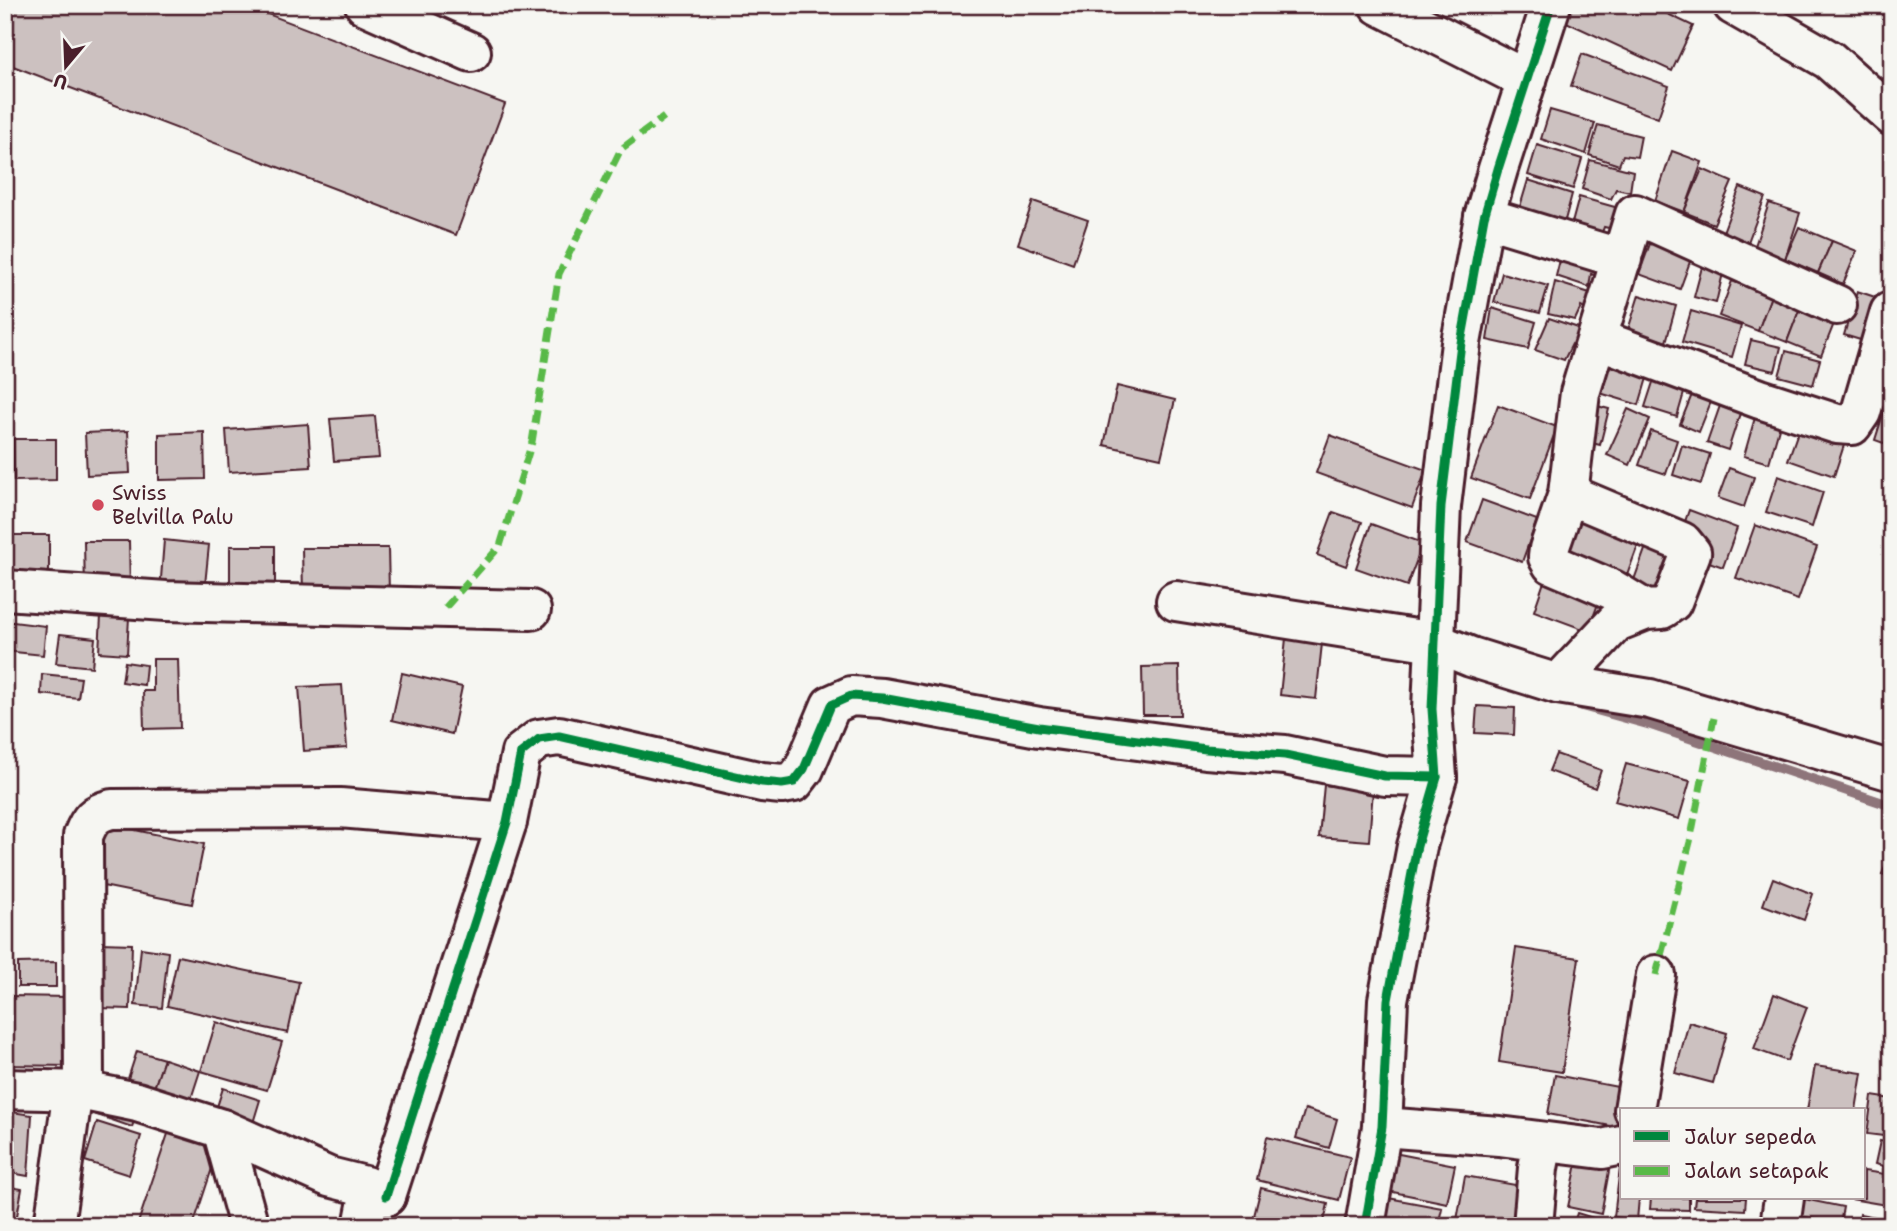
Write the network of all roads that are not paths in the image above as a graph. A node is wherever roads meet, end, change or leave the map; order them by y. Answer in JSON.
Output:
{"nodes":[{"id":1,"x":365,"y":5,"type":"edge"},
{"id":2,"x":1379,"y":5,"type":"edge"},
{"id":3,"x":1551,"y":5,"type":"edge"},
{"id":4,"x":1733,"y":5,"type":"edge"},
{"id":5,"x":471,"y":52,"type":"dead end"},
{"id":6,"x":1527,"y":80,"type":"junction"},
{"id":7,"x":1892,"y":116,"type":"edge"},
{"id":8,"x":1484,"y":217,"type":"junction"},
{"id":9,"x":1622,"y":259,"type":"junction"},
{"id":10,"x":1836,"y":305,"type":"dead end"},
{"id":11,"x":1890,"y":312,"type":"dead end"},
{"id":12,"x":1598,"y":339,"type":"junction"},
{"id":13,"x":1568,"y":494,"type":"junction"},
{"id":14,"x":5,"y":590,"type":"edge"},
{"id":15,"x":1176,"y":601,"type":"dead end"},
{"id":16,"x":531,"y":610,"type":"dead end"},
{"id":17,"x":1646,"y":610,"type":"junction"},
{"id":18,"x":1434,"y":642,"type":"junction"},
{"id":19,"x":1558,"y":684,"type":"junction"},
{"id":20,"x":1892,"y":771,"type":"edge"},
{"id":21,"x":1437,"y":777,"type":"junction"},
{"id":22,"x":507,"y":822,"type":"junction"},
{"id":23,"x":1656,"y":975,"type":"dead end"},
{"id":24,"x":5,"y":1089,"type":"edge"},
{"id":25,"x":78,"y":1091,"type":"junction"},
{"id":26,"x":1634,"y":1108,"type":"edge"},
{"id":27,"x":1382,"y":1127,"type":"junction"},
{"id":28,"x":222,"y":1129,"type":"junction"},
{"id":29,"x":1543,"y":1142,"type":"junction"},
{"id":30,"x":1620,"y":1146,"type":"edge"},
{"id":31,"x":386,"y":1196,"type":"junction"},
{"id":32,"x":1784,"y":1200,"type":"edge"},
{"id":33,"x":54,"y":1226,"type":"edge"},
{"id":34,"x":248,"y":1226,"type":"edge"},
{"id":35,"x":363,"y":1226,"type":"edge"},
{"id":36,"x":1365,"y":1226,"type":"edge"},
{"id":37,"x":1533,"y":1226,"type":"edge"},
{"id":38,"x":1780,"y":1226,"type":"edge"}],
"edges":[{"from":1,"to":5,"type":"street"},
{"from":2,"to":6,"type":"street"},
{"from":3,"to":6,"type":"street"},
{"from":4,"to":7,"type":"street"},
{"from":6,"to":8,"type":"street"},
{"from":8,"to":9,"type":"street"},
{"from":8,"to":18,"type":"street"},
{"from":9,"to":10,"type":"street"},
{"from":9,"to":12,"type":"street"},
{"from":11,"to":12,"type":"street"},
{"from":12,"to":13,"type":"street"},
{"from":13,"to":17,"type":"street"},
{"from":13,"to":17,"type":"street"},
{"from":14,"to":16,"type":"street"},
{"from":15,"to":18,"type":"street"},
{"from":17,"to":19,"type":"street"},
{"from":18,"to":19,"type":"street"},
{"from":18,"to":21,"type":"street"},
{"from":19,"to":20,"type":"street"},
{"from":21,"to":22,"type":"street"},
{"from":21,"to":27,"type":"street"},
{"from":22,"to":25,"type":"street"},
{"from":22,"to":31,"type":"street"},
{"from":23,"to":26,"type":"street"},
{"from":24,"to":25,"type":"street"},
{"from":25,"to":28,"type":"street"},
{"from":25,"to":33,"type":"street"},
{"from":27,"to":29,"type":"street"},
{"from":27,"to":36,"type":"street"},
{"from":28,"to":31,"type":"street"},
{"from":28,"to":34,"type":"street"},
{"from":29,"to":30,"type":"street"},
{"from":29,"to":37,"type":"street"},
{"from":31,"to":35,"type":"street"},
{"from":32,"to":38,"type":"street"}]}
